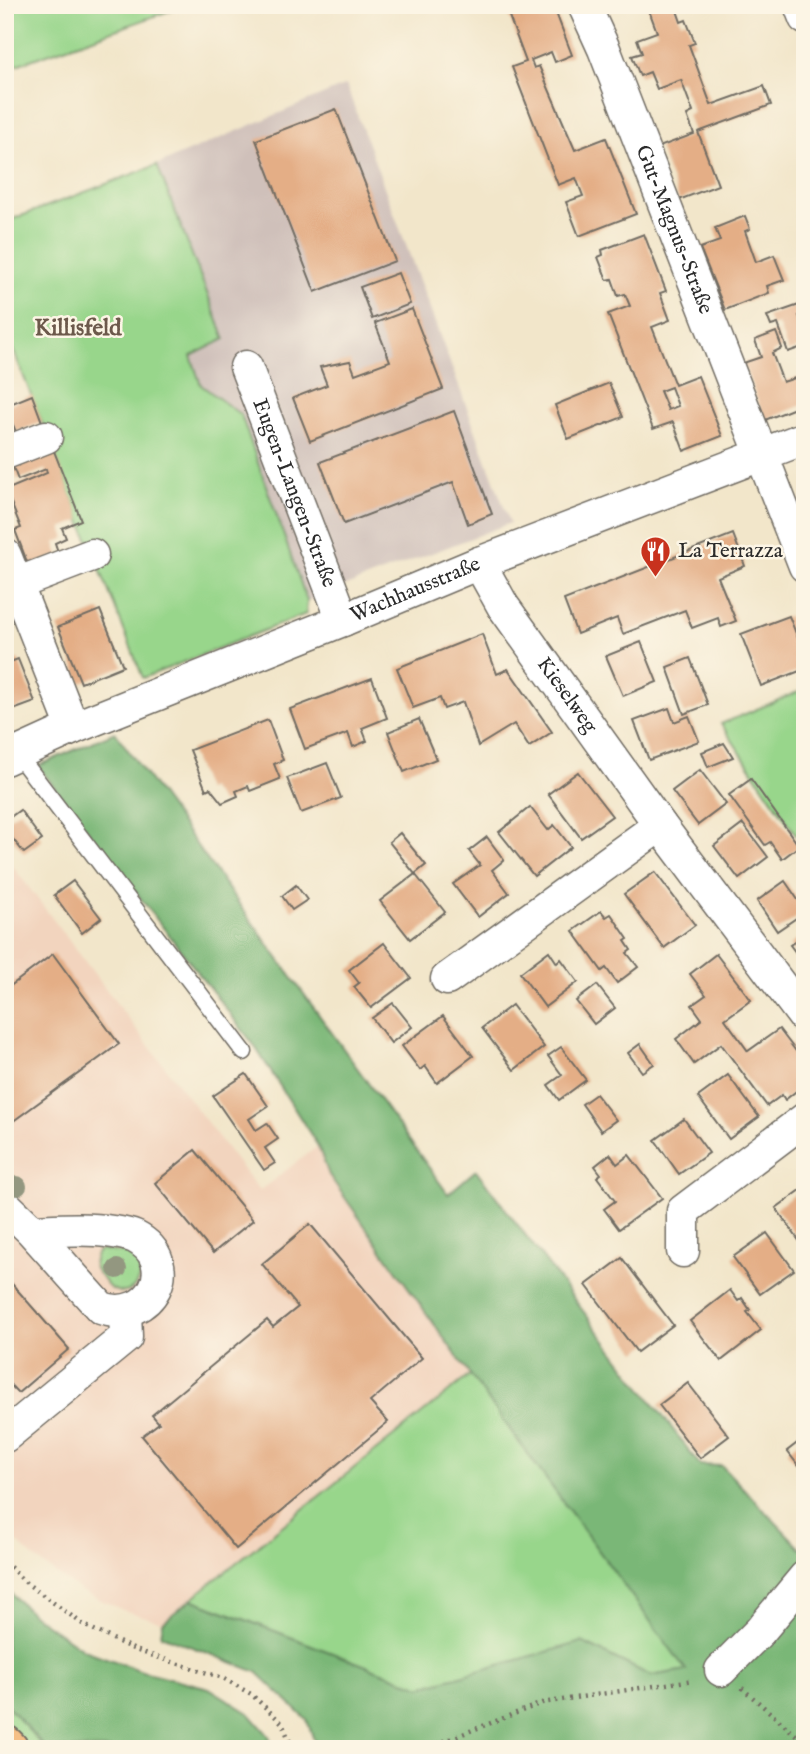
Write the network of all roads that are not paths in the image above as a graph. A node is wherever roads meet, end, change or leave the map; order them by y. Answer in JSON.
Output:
{"nodes":[{"id":1,"x":584,"y":5,"type":"edge"},
{"id":2,"x":800,"y":5,"type":"edge"},
{"id":3,"x":805,"y":18,"type":"edge"},
{"id":4,"x":246,"y":367,"type":"dead end"},
{"id":5,"x":46,"y":437,"type":"dead end"},
{"id":6,"x":805,"y":438,"type":"edge"},
{"id":7,"x":5,"y":453,"type":"edge"},
{"id":8,"x":761,"y":455,"type":"junction"},
{"id":9,"x":5,"y":555,"type":"edge"},
{"id":10,"x":92,"y":555,"type":"dead end"},
{"id":11,"x":479,"y":563,"type":"junction"},
{"id":12,"x":805,"y":566,"type":"edge"},
{"id":13,"x":16,"y":584,"type":"junction"},
{"id":14,"x":342,"y":620,"type":"junction"},
{"id":15,"x":72,"y":728,"type":"junction"},
{"id":16,"x":11,"y":757,"type":"edge"},
{"id":17,"x":660,"y":825,"type":"junction"},
{"id":18,"x":447,"y":979,"type":"dead end"},
{"id":19,"x":805,"y":1018,"type":"edge"},
{"id":20,"x":244,"y":1052,"type":"dead end"},
{"id":21,"x":805,"y":1119,"type":"edge"},
{"id":22,"x":5,"y":1205,"type":"edge"},
{"id":23,"x":32,"y":1231,"type":"junction"},
{"id":24,"x":683,"y":1251,"type":"dead end"},
{"id":25,"x":125,"y":1312,"type":"junction"},
{"id":26,"x":5,"y":1436,"type":"edge"},
{"id":27,"x":805,"y":1577,"type":"edge"},
{"id":28,"x":721,"y":1670,"type":"road end"}],
"edges":[{"from":1,"to":8,"type":"street","name":"Gut-Magnus-Straße"},
{"from":2,"to":3,"type":"street"},
{"from":4,"to":14,"type":"street","name":"Eugen-Langen-Straße"},
{"from":5,"to":7,"type":"street"},
{"from":6,"to":8,"type":"street","name":"Wachhausstraße"},
{"from":8,"to":11,"type":"street","name":"Wachhausstraße"},
{"from":8,"to":12,"type":"street"},
{"from":9,"to":13,"type":"street"},
{"from":10,"to":13,"type":"street"},
{"from":11,"to":14,"type":"street","name":"Wachhausstraße"},
{"from":11,"to":17,"type":"street","name":"Kieselweg"},
{"from":13,"to":15,"type":"street"},
{"from":14,"to":15,"type":"street","name":"Wachhausstraße"},
{"from":15,"to":16,"type":"street","name":"Wachhausstraße"},
{"from":16,"to":20,"type":"lane","name":"Wachhausstraße"},
{"from":17,"to":18,"type":"street"},
{"from":17,"to":19,"type":"street","name":"Kieselweg"},
{"from":21,"to":24,"type":"street"},
{"from":22,"to":23,"type":"street"},
{"from":23,"to":25,"type":"street"},
{"from":23,"to":25,"type":"street"},
{"from":25,"to":26,"type":"street"},
{"from":27,"to":28,"type":"street"}]}
